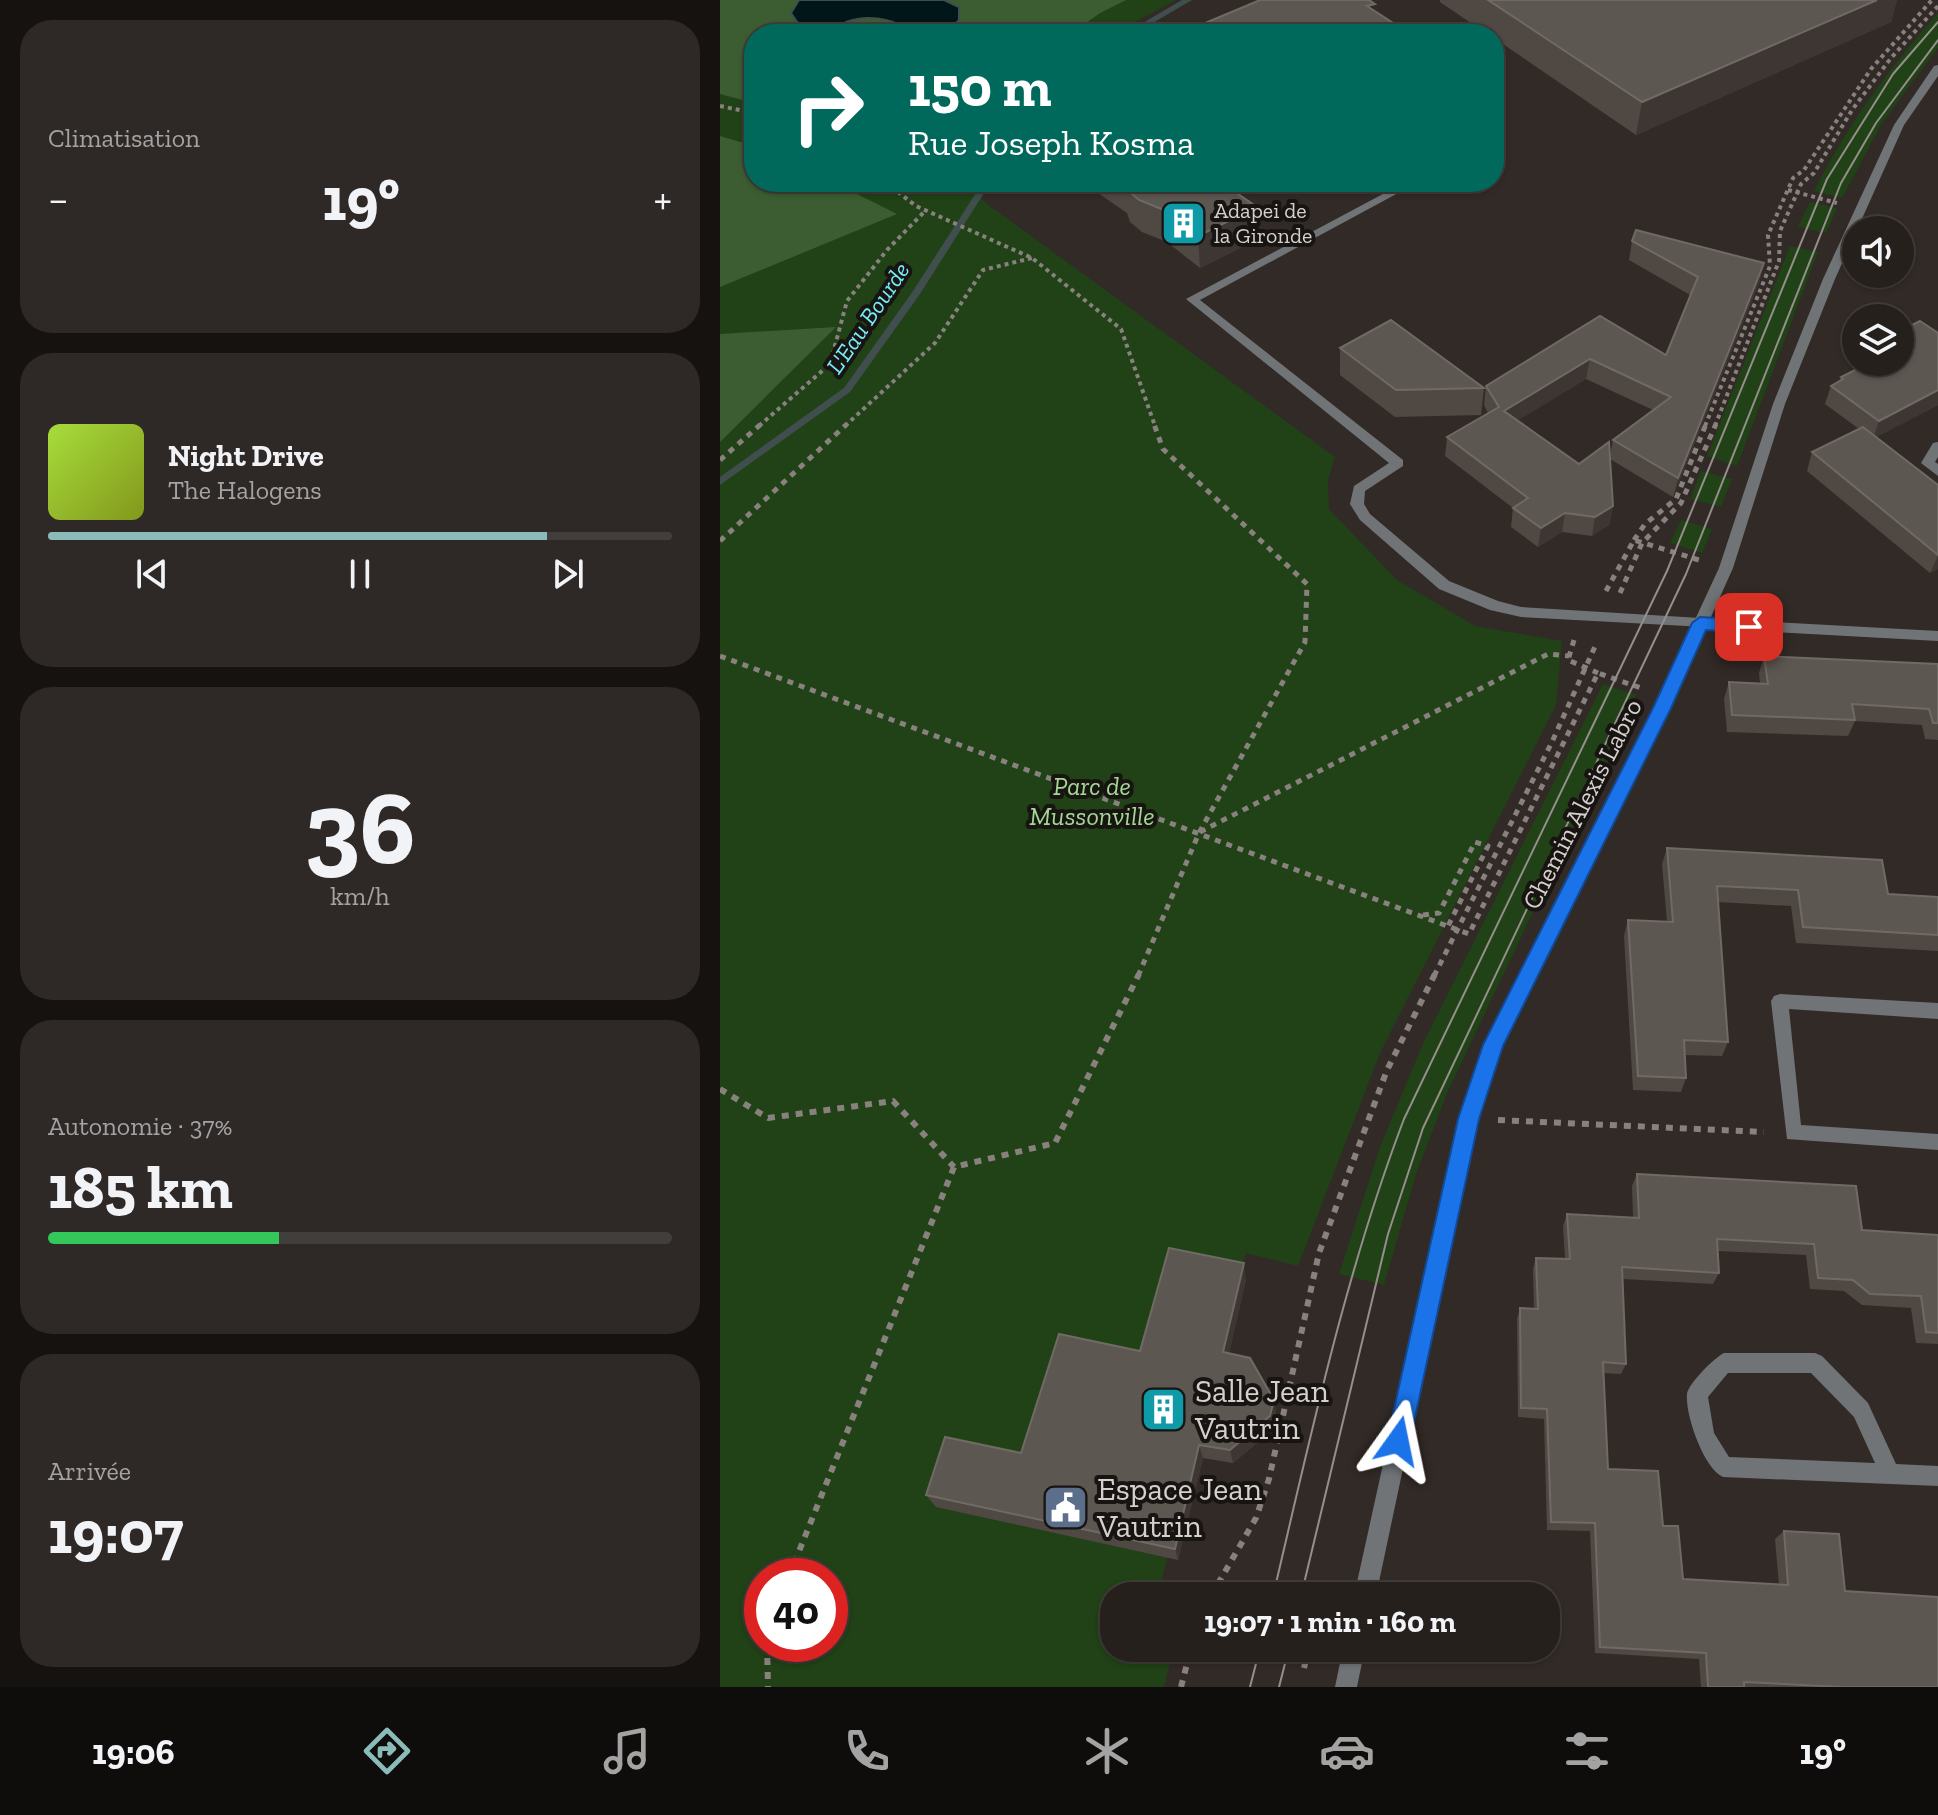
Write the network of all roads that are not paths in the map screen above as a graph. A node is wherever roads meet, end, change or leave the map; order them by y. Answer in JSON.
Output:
{"nodes":[{"id":1,"x":1938,"y":68,"type":"edge"},
{"id":2,"x":1392,"y":192,"type":"edge"},
{"id":3,"x":1938,"y":446,"type":"edge"},
{"id":4,"x":1938,"y":471,"type":"edge"},
{"id":5,"x":1700,"y":623,"type":"junction"},
{"id":6,"x":1938,"y":636,"type":"edge"},
{"id":7,"x":1938,"y":1011,"type":"edge"},
{"id":8,"x":1938,"y":1142,"type":"edge"},
{"id":9,"x":1890,"y":1474,"type":"junction"},
{"id":10,"x":1938,"y":1476,"type":"edge"},
{"id":11,"x":1368,"y":1582,"type":"edge"},
{"id":12,"x":1351,"y":1662,"type":"edge"},
{"id":13,"x":1346,"y":1687,"type":"edge"}],
"edges":[{"from":1,"to":5,"type":"street","name":"Chemin Alexis Labro"},
{"from":2,"to":5,"type":"street"},
{"from":3,"to":4,"type":"street"},
{"from":5,"to":6,"type":"street"},
{"from":5,"to":11,"type":"street","name":"Chemin Alexis Labro"},
{"from":7,"to":8,"type":"street"},
{"from":9,"to":9,"type":"street"},
{"from":9,"to":10,"type":"street"},
{"from":12,"to":13,"type":"street"}]}
